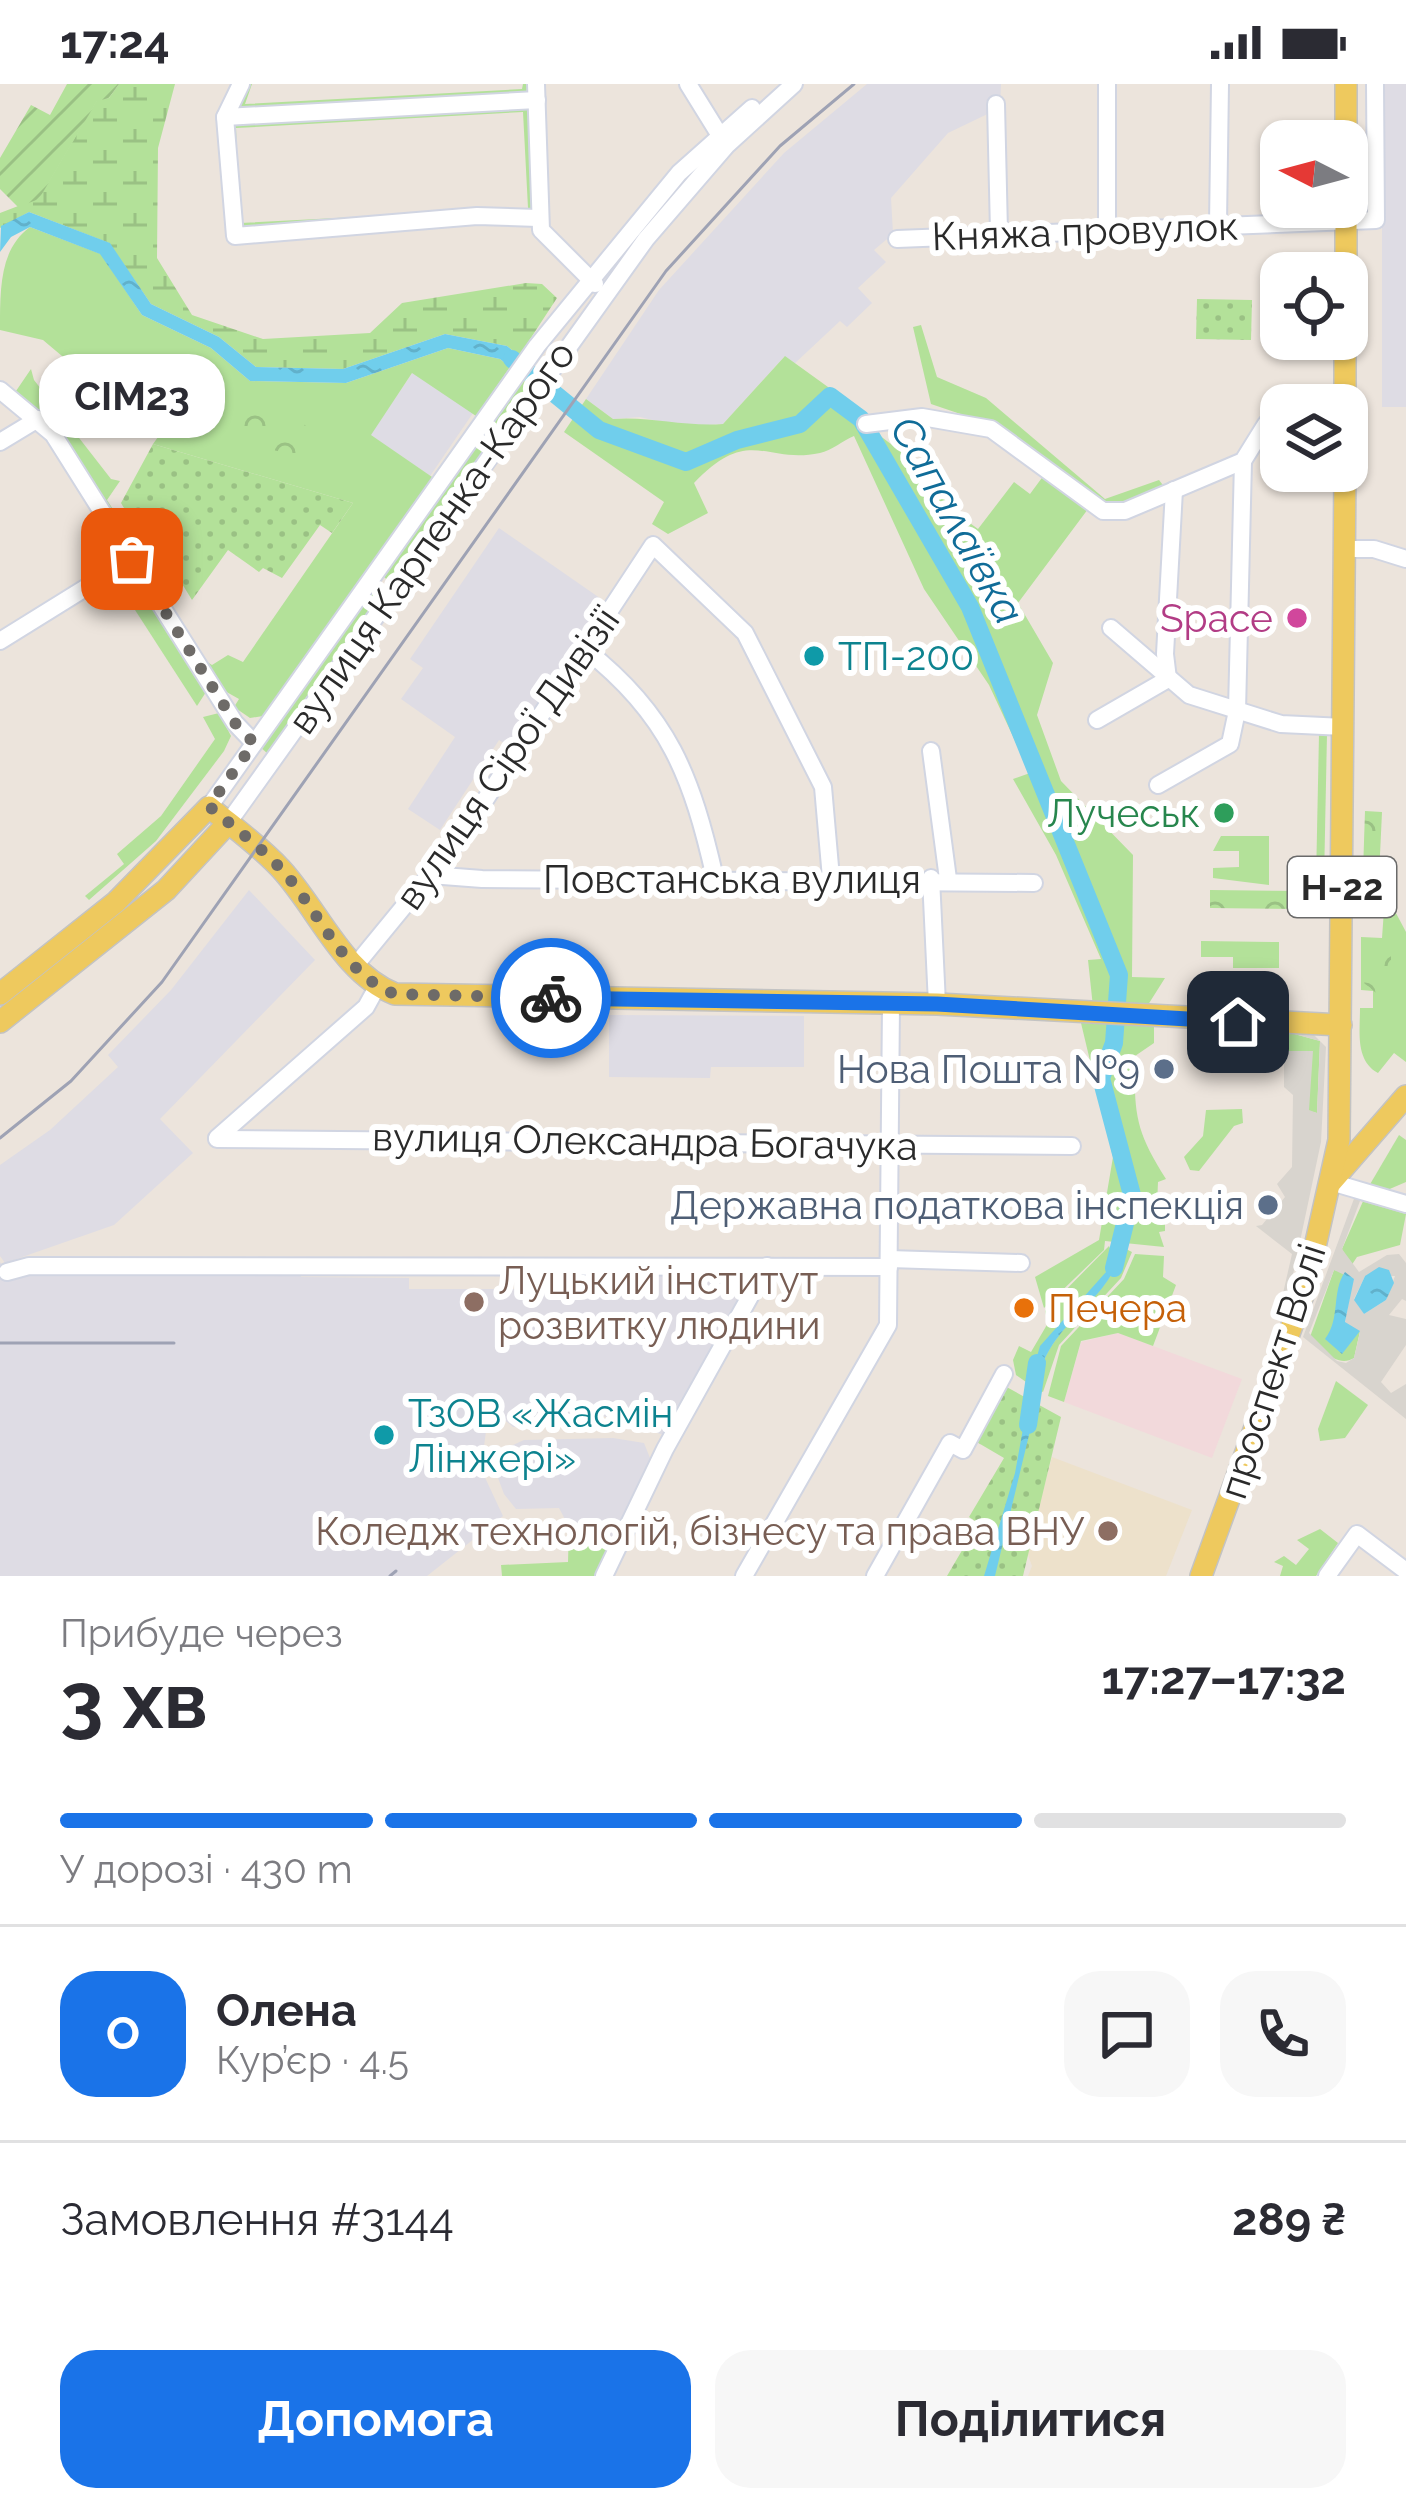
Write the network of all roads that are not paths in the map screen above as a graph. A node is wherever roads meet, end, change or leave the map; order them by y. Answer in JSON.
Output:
{"nodes":[{"id":1,"x":241,"y":84,"type":"edge"},
{"id":2,"x":688,"y":84,"type":"edge"},
{"id":3,"x":1107,"y":84,"type":"edge"},
{"id":4,"x":1220,"y":84,"type":"edge"},
{"id":5,"x":1346,"y":84,"type":"edge"},
{"id":6,"x":1375,"y":84,"type":"edge"},
{"id":7,"x":784,"y":85,"type":"edge"},
{"id":8,"x":536,"y":92,"type":"edge"},
{"id":9,"x":996,"y":104,"type":"dead end"},
{"id":10,"x":225,"y":117,"type":"junction"},
{"id":11,"x":1346,"y":120,"type":"edge"},
{"id":12,"x":719,"y":134,"type":"junction"},
{"id":13,"x":538,"y":218,"type":"junction"},
{"id":14,"x":1368,"y":218,"type":"edge"},
{"id":15,"x":1260,"y":220,"type":"edge"},
{"id":16,"x":1218,"y":224,"type":"junction"},
{"id":17,"x":1107,"y":228,"type":"junction"},
{"id":18,"x":1000,"y":232,"type":"junction"},
{"id":19,"x":897,"y":239,"type":"dead end"},
{"id":20,"x":590,"y":280,"type":"junction"},
{"id":21,"x":606,"y":291,"type":"junction"},
{"id":22,"x":0,"y":390,"type":"edge"},
{"id":23,"x":38,"y":419,"type":"junction"},
{"id":24,"x":866,"y":424,"type":"dead end"},
{"id":25,"x":1260,"y":433,"type":"edge"},
{"id":26,"x":0,"y":442,"type":"edge"},
{"id":27,"x":1243,"y":460,"type":"junction"},
{"id":28,"x":1174,"y":490,"type":"junction"},
{"id":29,"x":1345,"y":492,"type":"edge"},
{"id":30,"x":1345,"y":549,"type":"junction"},
{"id":31,"x":132,"y":559,"type":"junction"},
{"id":32,"x":1406,"y":559,"type":"edge"},
{"id":33,"x":371,"y":581,"type":"junction"},
{"id":34,"x":385,"y":602,"type":"junction"},
{"id":35,"x":1111,"y":628,"type":"dead end"},
{"id":36,"x":0,"y":641,"type":"edge"},
{"id":37,"x":586,"y":650,"type":"junction"},
{"id":38,"x":1168,"y":679,"type":"junction"},
{"id":39,"x":1237,"y":711,"type":"junction"},
{"id":40,"x":1096,"y":720,"type":"dead end"},
{"id":41,"x":1344,"y":727,"type":"junction"},
{"id":42,"x":254,"y":743,"type":"junction"},
{"id":43,"x":931,"y":751,"type":"dead end"},
{"id":44,"x":1158,"y":785,"type":"dead end"},
{"id":45,"x":209,"y":806,"type":"junction"},
{"id":46,"x":228,"y":823,"type":"junction"},
{"id":47,"x":430,"y":874,"type":"junction"},
{"id":48,"x":715,"y":878,"type":"junction"},
{"id":49,"x":831,"y":878,"type":"junction"},
{"id":50,"x":939,"y":878,"type":"junction"},
{"id":51,"x":1034,"y":883,"type":"dead end"},
{"id":52,"x":355,"y":966,"type":"junction"},
{"id":53,"x":377,"y":988,"type":"junction"},
{"id":54,"x":0,"y":994,"type":"edge"},
{"id":55,"x":891,"y":1004,"type":"junction"},
{"id":56,"x":937,"y":1004,"type":"junction"},
{"id":57,"x":0,"y":1022,"type":"edge"},
{"id":58,"x":1341,"y":1025,"type":"junction"},
{"id":59,"x":1406,"y":1096,"type":"edge"},
{"id":60,"x":891,"y":1144,"type":"junction"},
{"id":61,"x":1072,"y":1146,"type":"dead end"},
{"id":62,"x":1333,"y":1173,"type":"junction"},
{"id":63,"x":1406,"y":1204,"type":"edge"},
{"id":64,"x":889,"y":1263,"type":"junction"},
{"id":65,"x":1021,"y":1264,"type":"dead end"},
{"id":66,"x":767,"y":1266,"type":"junction"},
{"id":67,"x":7,"y":1272,"type":"dead end"},
{"id":68,"x":1004,"y":1374,"type":"dead end"},
{"id":69,"x":1406,"y":1571,"type":"edge"},
{"id":70,"x":607,"y":1575,"type":"edge"},
{"id":71,"x":744,"y":1576,"type":"edge"},
{"id":72,"x":875,"y":1576,"type":"edge"},
{"id":73,"x":1201,"y":1576,"type":"edge"},
{"id":74,"x":1328,"y":1576,"type":"edge"}],
"edges":[{"from":1,"to":10,"type":"street"},
{"from":2,"to":12,"type":"street"},
{"from":3,"to":17,"type":"street"},
{"from":4,"to":16,"type":"street"},
{"from":5,"to":11,"type":"main road"},
{"from":6,"to":14,"type":"street"},
{"from":7,"to":12,"type":"street","name":"вулиця Карпенка-Карого"},
{"from":7,"to":21,"type":"street","name":"вулиця Карпенка-Карого"},
{"from":8,"to":10,"type":"street"},
{"from":8,"to":13,"type":"street"},
{"from":9,"to":18,"type":"street"},
{"from":10,"to":13,"type":"street"},
{"from":12,"to":20,"type":"street","name":"вулиця Карпенка-Карого"},
{"from":13,"to":20,"type":"street"},
{"from":15,"to":16,"type":"street","name":"Княжа провулок"},
{"from":16,"to":17,"type":"street","name":"Княжа провулок"},
{"from":17,"to":18,"type":"street","name":"Княжа провулок"},
{"from":18,"to":19,"type":"street","name":"Княжа провулок"},
{"from":20,"to":21,"type":"street"},
{"from":20,"to":33,"type":"street","name":"вулиця Карпенка-Карого"},
{"from":21,"to":34,"type":"street","name":"вулиця Карпенка-Карого"},
{"from":22,"to":23,"type":"street"},
{"from":23,"to":26,"type":"street"},
{"from":23,"to":31,"type":"street"},
{"from":24,"to":28,"type":"street"},
{"from":25,"to":27,"type":"street"},
{"from":27,"to":28,"type":"street"},
{"from":27,"to":39,"type":"street"},
{"from":28,"to":38,"type":"street"},
{"from":29,"to":30,"type":"main road","number":"Н-22"},
{"from":30,"to":32,"type":"street"},
{"from":30,"to":41,"type":"main road","number":"Н-22"},
{"from":31,"to":36,"type":"street"},
{"from":31,"to":42,"type":"street"},
{"from":33,"to":34,"type":"street"},
{"from":33,"to":42,"type":"street","name":"вулиця Карпенка-Карого"},
{"from":34,"to":46,"type":"street","name":"вулиця Карпенка-Карого"},
{"from":35,"to":38,"type":"street"},
{"from":37,"to":47,"type":"street","name":"вулиця Сірої Дивізії"},
{"from":37,"to":48,"type":"street"},
{"from":37,"to":49,"type":"street","name":"вулиця Сірої Дивізії"},
{"from":38,"to":39,"type":"street"},
{"from":38,"to":40,"type":"street"},
{"from":39,"to":41,"type":"street"},
{"from":39,"to":44,"type":"street"},
{"from":41,"to":58,"type":"main road","number":"Н-22"},
{"from":42,"to":45,"type":"street","name":"вулиця Карпенка-Карого"},
{"from":43,"to":50,"type":"street"},
{"from":45,"to":46,"type":"main road"},
{"from":45,"to":54,"type":"main road","name":"вулиця Карпенка-Карого"},
{"from":46,"to":52,"type":"main road"},
{"from":46,"to":57,"type":"main road","name":"вулиця Карпенка-Карого"},
{"from":47,"to":48,"type":"street","name":"Повстанська вулиця"},
{"from":47,"to":52,"type":"street","name":"вулиця Сірої Дивізії"},
{"from":48,"to":49,"type":"street","name":"Повстанська вулиця"},
{"from":49,"to":50,"type":"street","name":"Повстанська вулиця"},
{"from":50,"to":51,"type":"street","name":"Повстанська вулиця"},
{"from":50,"to":56,"type":"street"},
{"from":52,"to":53,"type":"main road"},
{"from":53,"to":55,"type":"main road"},
{"from":53,"to":60,"type":"street","name":"вулиця Олександра Богачука"},
{"from":55,"to":56,"type":"main road"},
{"from":55,"to":60,"type":"street"},
{"from":56,"to":58,"type":"main road"},
{"from":58,"to":62,"type":"main road","number":"Н-22"},
{"from":59,"to":62,"type":"main road"},
{"from":60,"to":61,"type":"street","name":"вулиця Олександра Богачука"},
{"from":60,"to":64,"type":"street"},
{"from":62,"to":63,"type":"street"},
{"from":62,"to":73,"type":"main road","name":"проспект Волі","number":"Н-22"},
{"from":64,"to":65,"type":"street"},
{"from":64,"to":66,"type":"street"},
{"from":64,"to":71,"type":"street"},
{"from":66,"to":67,"type":"street"},
{"from":66,"to":70,"type":"street"},
{"from":68,"to":72,"type":"street"},
{"from":69,"to":74,"type":"street"}]}
